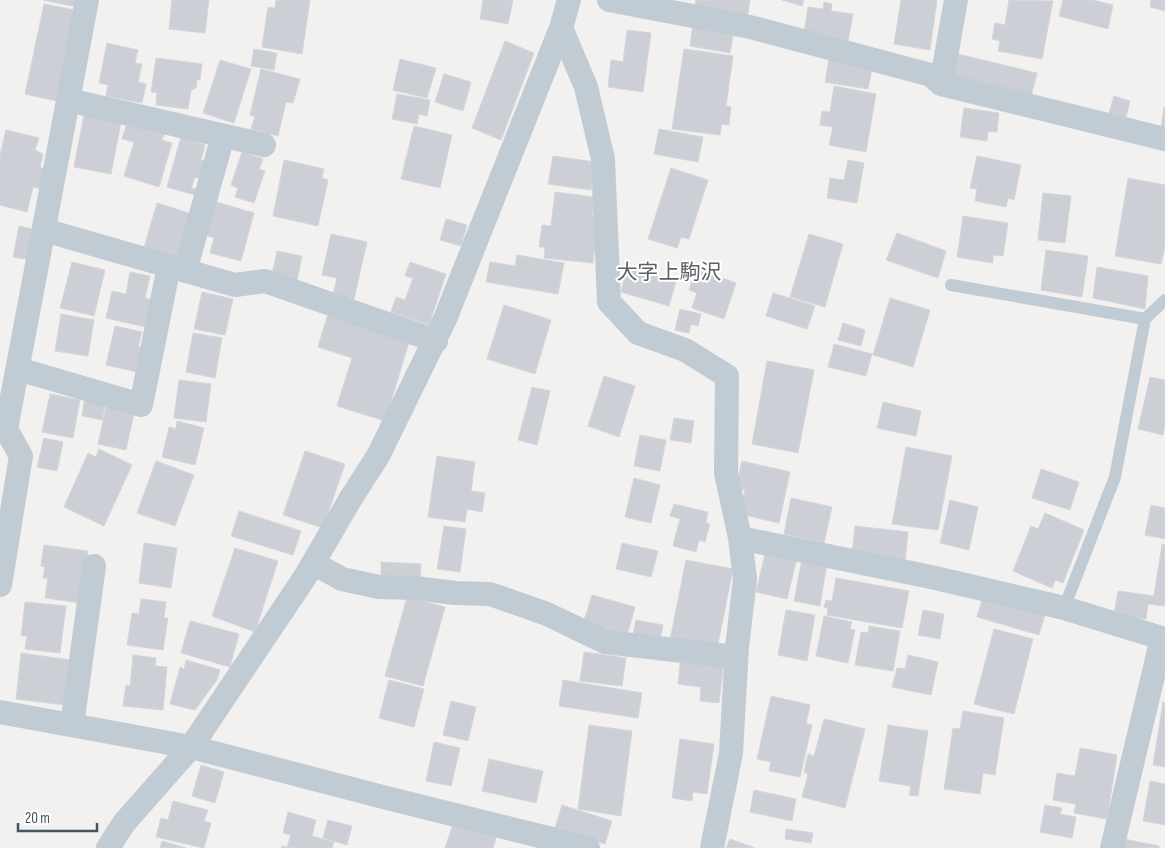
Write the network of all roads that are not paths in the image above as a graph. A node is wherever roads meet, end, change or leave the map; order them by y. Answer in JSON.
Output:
{"nodes":[{"id":1,"x":87,"y":0,"type":"edge"},
{"id":2,"x":569,"y":0,"type":"edge"},
{"id":3,"x":609,"y":0,"type":"edge"},
{"id":4,"x":956,"y":0,"type":"edge"},
{"id":5,"x":561,"y":28,"type":"junction"},
{"id":6,"x":941,"y":84,"type":"junction"},
{"id":7,"x":68,"y":100,"type":"junction"},
{"id":8,"x":223,"y":136,"type":"junction"},
{"id":9,"x":1165,"y":139,"type":"edge"},
{"id":10,"x":264,"y":146,"type":"dead end"},
{"id":11,"x":44,"y":230,"type":"junction"},
{"id":12,"x":177,"y":268,"type":"junction"},
{"id":13,"x":952,"y":285,"type":"dead end"},
{"id":14,"x":1165,"y":300,"type":"edge"},
{"id":15,"x":1144,"y":319,"type":"junction"},
{"id":16,"x":436,"y":341,"type":"junction"},
{"id":17,"x":18,"y":370,"type":"junction"},
{"id":18,"x":3,"y":428,"type":"edge"},
{"id":19,"x":740,"y":538,"type":"junction"},
{"id":20,"x":313,"y":563,"type":"junction"},
{"id":21,"x":94,"y":566,"type":"dead end"},
{"id":22,"x":0,"y":584,"type":"edge"},
{"id":23,"x":1064,"y":608,"type":"junction"},
{"id":24,"x":1163,"y":639,"type":"edge"},
{"id":25,"x":736,"y":657,"type":"junction"},
{"id":26,"x":0,"y":712,"type":"edge"},
{"id":27,"x":72,"y":726,"type":"junction"},
{"id":28,"x":191,"y":747,"type":"junction"},
{"id":29,"x":562,"y":844,"type":"edge"},
{"id":30,"x":108,"y":848,"type":"edge"},
{"id":31,"x":588,"y":848,"type":"edge"},
{"id":32,"x":712,"y":848,"type":"edge"},
{"id":33,"x":1112,"y":848,"type":"edge"}],
"edges":[{"from":1,"to":7,"type":"street"},
{"from":2,"to":5,"type":"street"},
{"from":3,"to":6,"type":"street"},
{"from":4,"to":6,"type":"street"},
{"from":5,"to":16,"type":"street"},
{"from":5,"to":19,"type":"street"},
{"from":6,"to":9,"type":"street"},
{"from":7,"to":8,"type":"street"},
{"from":7,"to":11,"type":"street"},
{"from":8,"to":10,"type":"street"},
{"from":8,"to":12,"type":"street"},
{"from":11,"to":12,"type":"street"},
{"from":11,"to":17,"type":"street"},
{"from":12,"to":16,"type":"street"},
{"from":12,"to":17,"type":"street"},
{"from":13,"to":15,"type":"lane"},
{"from":14,"to":15,"type":"lane"},
{"from":15,"to":23,"type":"lane"},
{"from":16,"to":20,"type":"street"},
{"from":17,"to":18,"type":"street"},
{"from":18,"to":22,"type":"street"},
{"from":19,"to":23,"type":"street"},
{"from":19,"to":25,"type":"street"},
{"from":20,"to":25,"type":"street"},
{"from":20,"to":28,"type":"street"},
{"from":21,"to":27,"type":"street"},
{"from":23,"to":24,"type":"street"},
{"from":24,"to":33,"type":"street"},
{"from":25,"to":32,"type":"street"},
{"from":26,"to":27,"type":"street"},
{"from":27,"to":28,"type":"street"},
{"from":28,"to":29,"type":"street"},
{"from":28,"to":30,"type":"street"},
{"from":29,"to":31,"type":"street"}]}
